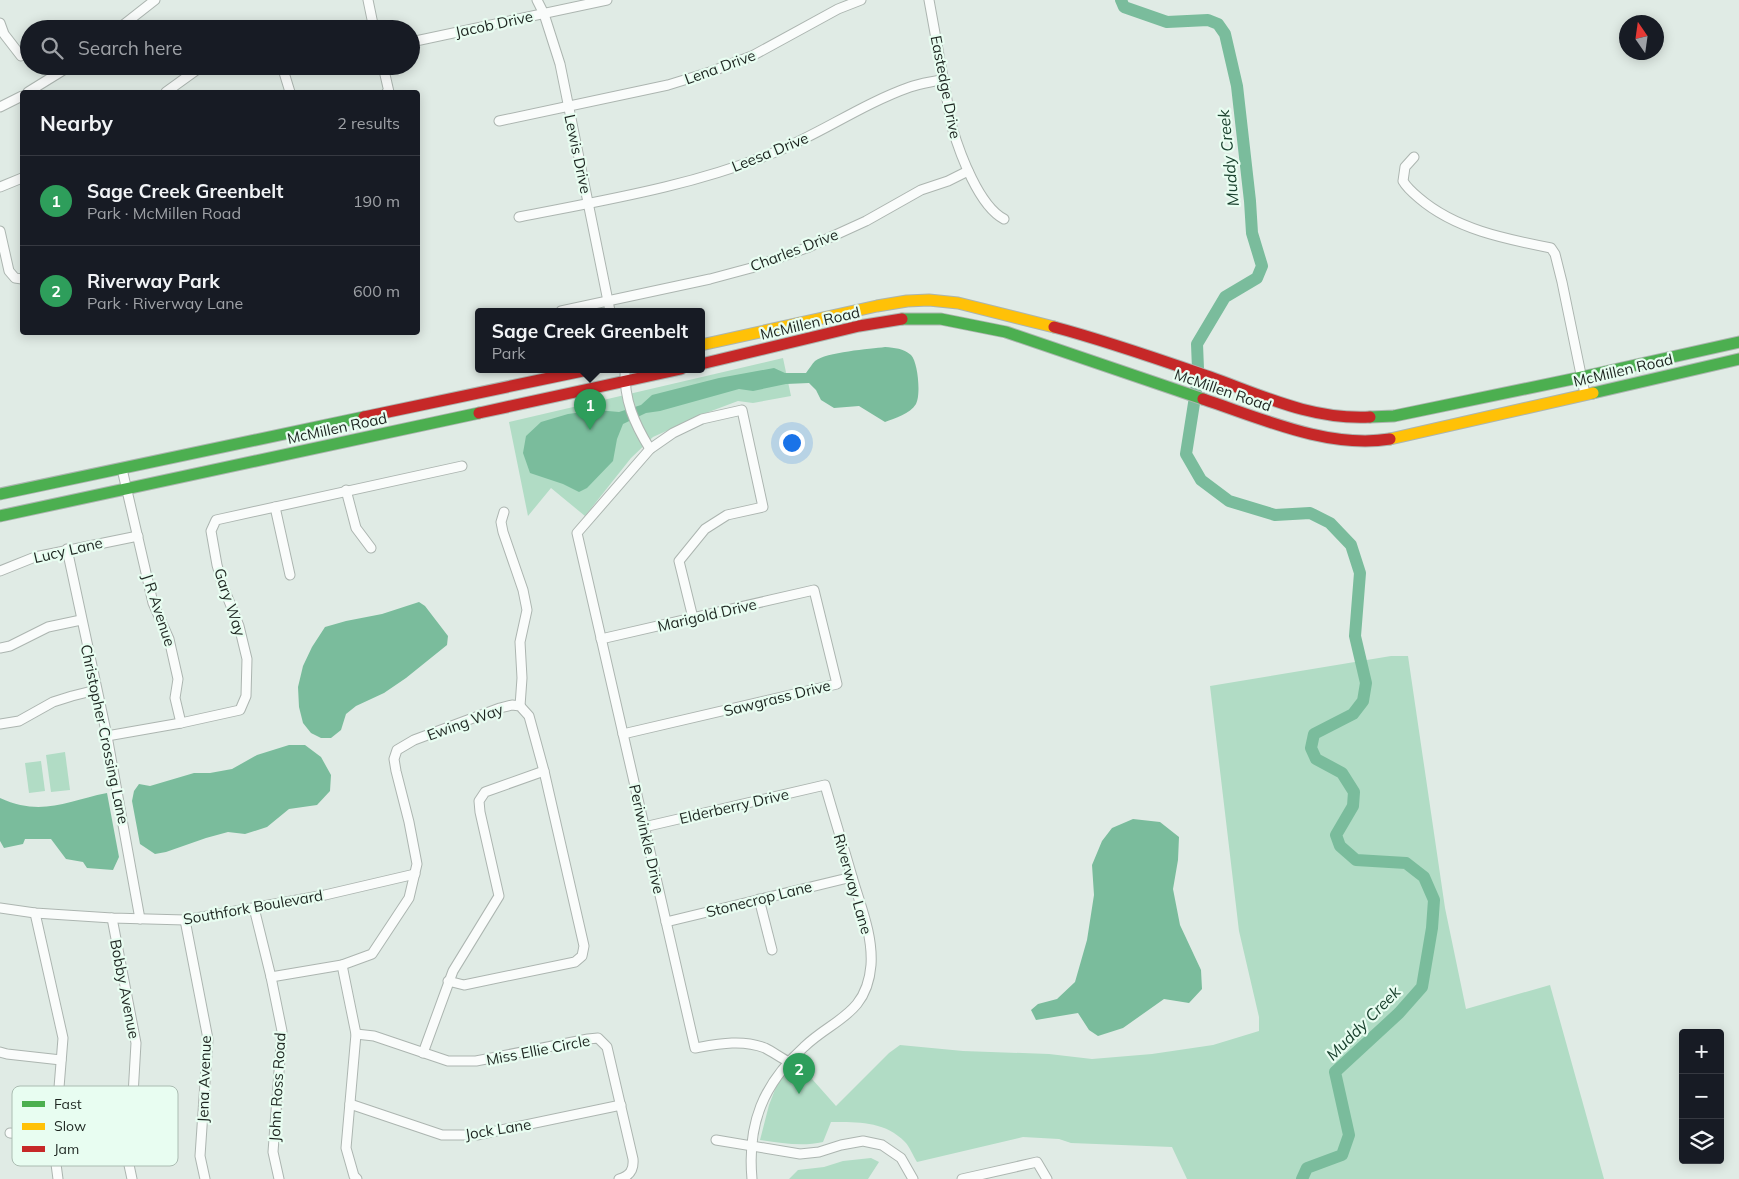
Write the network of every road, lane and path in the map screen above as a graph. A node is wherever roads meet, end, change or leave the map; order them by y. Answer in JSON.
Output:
{"nodes":[{"id":1,"x":155,"y":0,"type":"edge"},
{"id":2,"x":368,"y":0,"type":"edge"},
{"id":3,"x":537,"y":0,"type":"edge"},
{"id":4,"x":607,"y":0,"type":"edge"},
{"id":5,"x":861,"y":0,"type":"edge"},
{"id":6,"x":929,"y":0,"type":"edge"},
{"id":7,"x":544,"y":14,"type":"junction"},
{"id":8,"x":129,"y":20,"type":"edge"},
{"id":9,"x":372,"y":20,"type":"edge"},
{"id":10,"x":0,"y":23,"type":"edge"},
{"id":11,"x":420,"y":40,"type":"edge"},
{"id":12,"x":20,"y":55,"type":"edge"},
{"id":13,"x":55,"y":75,"type":"edge"},
{"id":14,"x":190,"y":75,"type":"edge"},
{"id":15,"x":285,"y":75,"type":"edge"},
{"id":16,"x":385,"y":75,"type":"edge"},
{"id":17,"x":944,"y":79,"type":"junction"},
{"id":18,"x":31,"y":90,"type":"edge"},
{"id":19,"x":169,"y":90,"type":"edge"},
{"id":20,"x":289,"y":90,"type":"edge"},
{"id":21,"x":388,"y":90,"type":"edge"},
{"id":22,"x":20,"y":97,"type":"edge"},
{"id":23,"x":0,"y":107,"type":"edge"},
{"id":24,"x":568,"y":107,"type":"junction"},
{"id":25,"x":499,"y":121,"type":"dead end"},
{"id":26,"x":1414,"y":157,"type":"dead end"},
{"id":27,"x":968,"y":171,"type":"junction"},
{"id":28,"x":20,"y":179,"type":"edge"},
{"id":29,"x":0,"y":187,"type":"edge"},
{"id":30,"x":588,"y":203,"type":"junction"},
{"id":31,"x":519,"y":217,"type":"dead end"},
{"id":32,"x":1004,"y":219,"type":"dead end"},
{"id":33,"x":0,"y":231,"type":"edge"},
{"id":34,"x":19,"y":279,"type":"edge"},
{"id":35,"x":608,"y":301,"type":"junction"},
{"id":36,"x":575,"y":308,"type":"edge"},
{"id":37,"x":609,"y":308,"type":"edge"},
{"id":38,"x":1739,"y":342,"type":"edge"},
{"id":39,"x":705,"y":344,"type":"edge"},
{"id":40,"x":1739,"y":359,"type":"edge"},
{"id":41,"x":705,"y":363,"type":"edge"},
{"id":42,"x":573,"y":373,"type":"edge"},
{"id":43,"x":618,"y":373,"type":"edge"},
{"id":44,"x":625,"y":373,"type":"edge"},
{"id":45,"x":663,"y":373,"type":"edge"},
{"id":46,"x":1582,"y":377,"type":"junction"},
{"id":47,"x":624,"y":382,"type":"junction"},
{"id":48,"x":1585,"y":394,"type":"junction"},
{"id":49,"x":650,"y":449,"type":"junction"},
{"id":50,"x":462,"y":466,"type":"dead end"},
{"id":51,"x":122,"y":469,"type":"junction"},
{"id":52,"x":127,"y":489,"type":"junction"},
{"id":53,"x":346,"y":490,"type":"junction"},
{"id":54,"x":0,"y":494,"type":"edge"},
{"id":55,"x":274,"y":507,"type":"junction"},
{"id":56,"x":504,"y":512,"type":"dead end"},
{"id":57,"x":0,"y":516,"type":"edge"},
{"id":58,"x":138,"y":536,"type":"junction"},
{"id":59,"x":371,"y":548,"type":"dead end"},
{"id":60,"x":67,"y":550,"type":"junction"},
{"id":61,"x":0,"y":571,"type":"edge"},
{"id":62,"x":290,"y":575,"type":"dead end"},
{"id":63,"x":814,"y":590,"type":"joint"},
{"id":64,"x":693,"y":618,"type":"junction"},
{"id":65,"x":81,"y":620,"type":"junction"},
{"id":66,"x":601,"y":639,"type":"junction"},
{"id":67,"x":0,"y":648,"type":"edge"},
{"id":68,"x":96,"y":690,"type":"junction"},
{"id":69,"x":520,"y":706,"type":"junction"},
{"id":70,"x":181,"y":723,"type":"junction"},
{"id":71,"x":0,"y":724,"type":"edge"},
{"id":72,"x":623,"y":734,"type":"junction"},
{"id":73,"x":107,"y":736,"type":"junction"},
{"id":74,"x":544,"y":771,"type":"junction"},
{"id":75,"x":825,"y":785,"type":"joint"},
{"id":76,"x":644,"y":827,"type":"junction"},
{"id":77,"x":415,"y":874,"type":"junction"},
{"id":78,"x":852,"y":877,"type":"junction"},
{"id":79,"x":760,"y":899,"type":"junction"},
{"id":80,"x":0,"y":908,"type":"edge"},
{"id":81,"x":254,"y":908,"type":"junction"},
{"id":82,"x":35,"y":913,"type":"junction"},
{"id":83,"x":112,"y":918,"type":"junction"},
{"id":84,"x":140,"y":919,"type":"junction"},
{"id":85,"x":185,"y":920,"type":"junction"},
{"id":86,"x":666,"y":922,"type":"junction"},
{"id":87,"x":772,"y":950,"type":"dead end"},
{"id":88,"x":342,"y":965,"type":"junction"},
{"id":89,"x":271,"y":977,"type":"junction"},
{"id":90,"x":448,"y":981,"type":"junction"},
{"id":91,"x":356,"y":1034,"type":"junction"},
{"id":92,"x":0,"y":1052,"type":"edge"},
{"id":93,"x":423,"y":1053,"type":"junction"},
{"id":94,"x":62,"y":1060,"type":"junction"},
{"id":95,"x":789,"y":1062,"type":"junction"},
{"id":96,"x":60,"y":1086,"type":"edge"},
{"id":97,"x":134,"y":1086,"type":"edge"},
{"id":98,"x":350,"y":1104,"type":"junction"},
{"id":99,"x":620,"y":1105,"type":"junction"},
{"id":100,"x":716,"y":1140,"type":"dead end"},
{"id":101,"x":752,"y":1146,"type":"junction"},
{"id":102,"x":56,"y":1166,"type":"edge"},
{"id":103,"x":129,"y":1166,"type":"edge"},
{"id":104,"x":58,"y":1179,"type":"edge"},
{"id":105,"x":132,"y":1179,"type":"edge"},
{"id":106,"x":205,"y":1179,"type":"edge"},
{"id":107,"x":278,"y":1179,"type":"edge"},
{"id":108,"x":357,"y":1179,"type":"edge"},
{"id":109,"x":619,"y":1179,"type":"edge"},
{"id":110,"x":752,"y":1179,"type":"edge"},
{"id":111,"x":913,"y":1179,"type":"edge"},
{"id":112,"x":962,"y":1179,"type":"edge"},
{"id":113,"x":1047,"y":1179,"type":"edge"}],
"edges":[{"from":1,"to":8,"type":"street"},
{"from":2,"to":9,"type":"street"},
{"from":3,"to":7,"type":"street","name":"Lewis Drive"},
{"from":4,"to":7,"type":"street","name":"Jacob Drive"},
{"from":5,"to":24,"type":"street","name":"Lena Drive"},
{"from":6,"to":17,"type":"street","name":"Eastedge Drive"},
{"from":7,"to":11,"type":"street","name":"Jacob Drive"},
{"from":7,"to":24,"type":"street","name":"Lewis Drive"},
{"from":10,"to":12,"type":"street"},
{"from":13,"to":18,"type":"street"},
{"from":14,"to":19,"type":"street"},
{"from":15,"to":20,"type":"street"},
{"from":16,"to":21,"type":"street"},
{"from":17,"to":27,"type":"street","name":"Eastedge Drive"},
{"from":17,"to":30,"type":"street","name":"Leesa Drive"},
{"from":22,"to":23,"type":"street"},
{"from":24,"to":25,"type":"street","name":"Lena Drive"},
{"from":24,"to":30,"type":"street","name":"Lewis Drive"},
{"from":26,"to":46,"type":"street"},
{"from":27,"to":32,"type":"street","name":"Eastedge Drive"},
{"from":27,"to":35,"type":"street","name":"Charles Drive"},
{"from":28,"to":29,"type":"street"},
{"from":30,"to":31,"type":"street","name":"Leesa Drive"},
{"from":30,"to":35,"type":"street","name":"Lewis Drive"},
{"from":33,"to":34,"type":"street"},
{"from":35,"to":36,"type":"street","name":"Charles Drive"},
{"from":35,"to":37,"type":"street","name":"Lewis Drive"},
{"from":38,"to":46,"type":"main road","name":"McMillen Road"},
{"from":39,"to":46,"type":"main road","name":"McMillen Road"},
{"from":40,"to":48,"type":"main road","name":"McMillen Road"},
{"from":41,"to":48,"type":"main road","name":"McMillen Road"},
{"from":42,"to":51,"type":"main road","name":"McMillen Road"},
{"from":43,"to":47,"type":"street"},
{"from":44,"to":47,"type":"street"},
{"from":45,"to":47,"type":"main road","name":"McMillen Road"},
{"from":46,"to":48,"type":"street"},
{"from":47,"to":49,"type":"street"},
{"from":47,"to":52,"type":"main road","name":"McMillen Road"},
{"from":49,"to":64,"type":"street"},
{"from":49,"to":66,"type":"street","name":"Periwinkle Drive"},
{"from":50,"to":53,"type":"street","name":"Gary Way"},
{"from":51,"to":52,"type":"street","name":"J R Avenue"},
{"from":51,"to":54,"type":"main road","name":"McMillen Road"},
{"from":52,"to":57,"type":"main road","name":"McMillen Road"},
{"from":52,"to":58,"type":"street","name":"J R Avenue"},
{"from":53,"to":55,"type":"street","name":"Gary Way"},
{"from":53,"to":59,"type":"street"},
{"from":55,"to":62,"type":"street"},
{"from":55,"to":70,"type":"street","name":"Gary Way"},
{"from":56,"to":69,"type":"street"},
{"from":58,"to":60,"type":"street","name":"Lucy Lane"},
{"from":58,"to":70,"type":"street","name":"J R Avenue"},
{"from":60,"to":61,"type":"street","name":"Lucy Lane"},
{"from":60,"to":65,"type":"street","name":"Christopher Crossing Lane"},
{"from":63,"to":64,"type":"street","name":"Marigold Drive"},
{"from":63,"to":72,"type":"street","name":"Sawgrass Drive"},
{"from":64,"to":66,"type":"street","name":"Marigold Drive"},
{"from":65,"to":67,"type":"street"},
{"from":65,"to":68,"type":"street","name":"Christopher Crossing Lane"},
{"from":66,"to":72,"type":"street","name":"Periwinkle Drive"},
{"from":68,"to":71,"type":"street"},
{"from":68,"to":73,"type":"street","name":"Christopher Crossing Lane"},
{"from":69,"to":74,"type":"street","name":"Ewing Way"},
{"from":69,"to":77,"type":"street","name":"Ewing Way"},
{"from":70,"to":73,"type":"street","name":"Gary Way"},
{"from":72,"to":76,"type":"street","name":"Periwinkle Drive"},
{"from":73,"to":84,"type":"street","name":"Christopher Crossing Lane"},
{"from":74,"to":90,"type":"street"},
{"from":74,"to":90,"type":"street","name":"Ewing Way"},
{"from":75,"to":76,"type":"street","name":"Elderberry Drive"},
{"from":75,"to":78,"type":"street","name":"Riverway Lane"},
{"from":76,"to":86,"type":"street","name":"Periwinkle Drive"},
{"from":77,"to":81,"type":"street","name":"Southfork Boulevard"},
{"from":77,"to":88,"type":"street","name":"Ewing Way"},
{"from":78,"to":79,"type":"street","name":"Stonecrop Lane"},
{"from":78,"to":95,"type":"street","name":"Riverway Lane"},
{"from":79,"to":86,"type":"street","name":"Stonecrop Lane"},
{"from":79,"to":87,"type":"street"},
{"from":80,"to":82,"type":"street","name":"Southfork Boulevard"},
{"from":81,"to":85,"type":"street","name":"Southfork Boulevard"},
{"from":81,"to":89,"type":"street","name":"John Ross Road"},
{"from":82,"to":83,"type":"street","name":"Southfork Boulevard"},
{"from":82,"to":94,"type":"street"},
{"from":83,"to":84,"type":"street","name":"Southfork Boulevard"},
{"from":83,"to":97,"type":"street","name":"Bobby Avenue"},
{"from":84,"to":85,"type":"street","name":"Southfork Boulevard"},
{"from":85,"to":106,"type":"street","name":"Jena Avenue"},
{"from":86,"to":95,"type":"street","name":"Periwinkle Drive"},
{"from":88,"to":89,"type":"street","name":"Ewing Way"},
{"from":88,"to":91,"type":"street"},
{"from":89,"to":107,"type":"street","name":"John Ross Road"},
{"from":90,"to":93,"type":"street"},
{"from":91,"to":93,"type":"street","name":"Miss Ellie Circle"},
{"from":91,"to":98,"type":"street"},
{"from":92,"to":94,"type":"street"},
{"from":93,"to":99,"type":"street","name":"Miss Ellie Circle"},
{"from":94,"to":96,"type":"street"},
{"from":95,"to":101,"type":"street","name":"Riverway Lane"},
{"from":98,"to":99,"type":"street","name":"Jock Lane"},
{"from":98,"to":108,"type":"street"},
{"from":99,"to":109,"type":"street","name":"Miss Ellie Circle"},
{"from":100,"to":101,"type":"street"},
{"from":101,"to":110,"type":"street","name":"Riverway Lane"},
{"from":101,"to":111,"type":"street"},
{"from":102,"to":104,"type":"street"},
{"from":103,"to":105,"type":"street","name":"Bobby Avenue"},
{"from":112,"to":113,"type":"street"}]}
